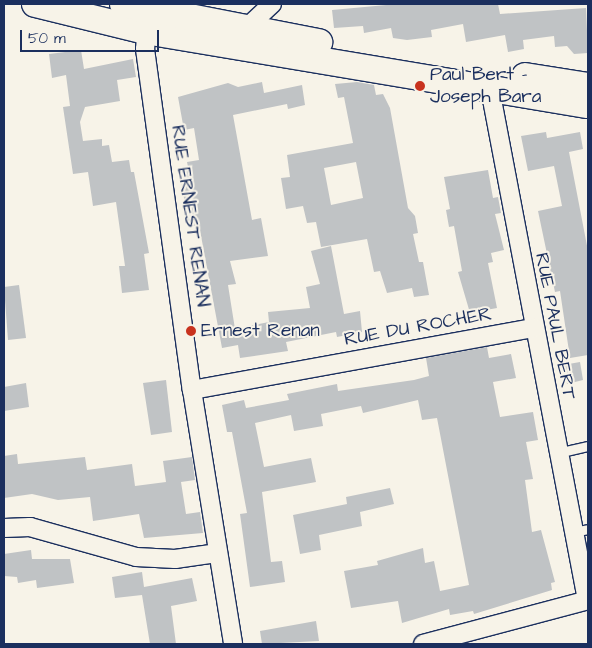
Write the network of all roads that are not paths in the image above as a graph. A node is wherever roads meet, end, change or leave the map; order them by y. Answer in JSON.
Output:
{"nodes":[{"id":1,"x":35,"y":4,"type":"edge"},
{"id":2,"x":123,"y":4,"type":"edge"},
{"id":3,"x":272,"y":4,"type":"edge"},
{"id":4,"x":147,"y":20,"type":"junction"},
{"id":5,"x":250,"y":28,"type":"junction"},
{"id":6,"x":219,"y":43,"type":"junction"},
{"id":7,"x":588,"y":86,"type":"edge"},
{"id":8,"x":490,"y":89,"type":"junction"},
{"id":9,"x":588,"y":105,"type":"edge"},
{"id":10,"x":534,"y":328,"type":"junction"},
{"id":11,"x":192,"y":390,"type":"junction"},
{"id":12,"x":588,"y":446,"type":"edge"},
{"id":13,"x":557,"y":453,"type":"junction"},
{"id":14,"x":4,"y":528,"type":"edge"},
{"id":15,"x":581,"y":531,"type":"edge"},
{"id":16,"x":217,"y":553,"type":"junction"},
{"id":17,"x":588,"y":600,"type":"edge"},
{"id":18,"x":233,"y":644,"type":"edge"},
{"id":19,"x":423,"y":644,"type":"edge"}],
"edges":[{"from":1,"to":4,"type":"main road"},
{"from":2,"to":4,"type":"main road"},
{"from":3,"to":5,"type":"street"},
{"from":4,"to":5,"type":"main road"},
{"from":4,"to":6,"type":"main road"},
{"from":4,"to":11,"type":"street","name":"RUE ERNEST RENAN"},
{"from":5,"to":6,"type":"street"},
{"from":5,"to":7,"type":"main road"},
{"from":6,"to":8,"type":"main road"},
{"from":8,"to":9,"type":"main road"},
{"from":8,"to":10,"type":"street","name":"RUE PAUL BERT"},
{"from":10,"to":11,"type":"street","name":"RUE DU ROCHER"},
{"from":10,"to":13,"type":"street","name":"RUE PAUL BERT"},
{"from":11,"to":16,"type":"street","name":"RUE ERNEST RENAN"},
{"from":12,"to":13,"type":"lane"},
{"from":13,"to":15,"type":"street","name":"RUE PAUL BERT"},
{"from":14,"to":16,"type":"street"},
{"from":15,"to":17,"type":"street","name":"RUE PAUL BERT"},
{"from":16,"to":18,"type":"street","name":"RUE ERNEST RENAN"},
{"from":17,"to":19,"type":"street"}]}
